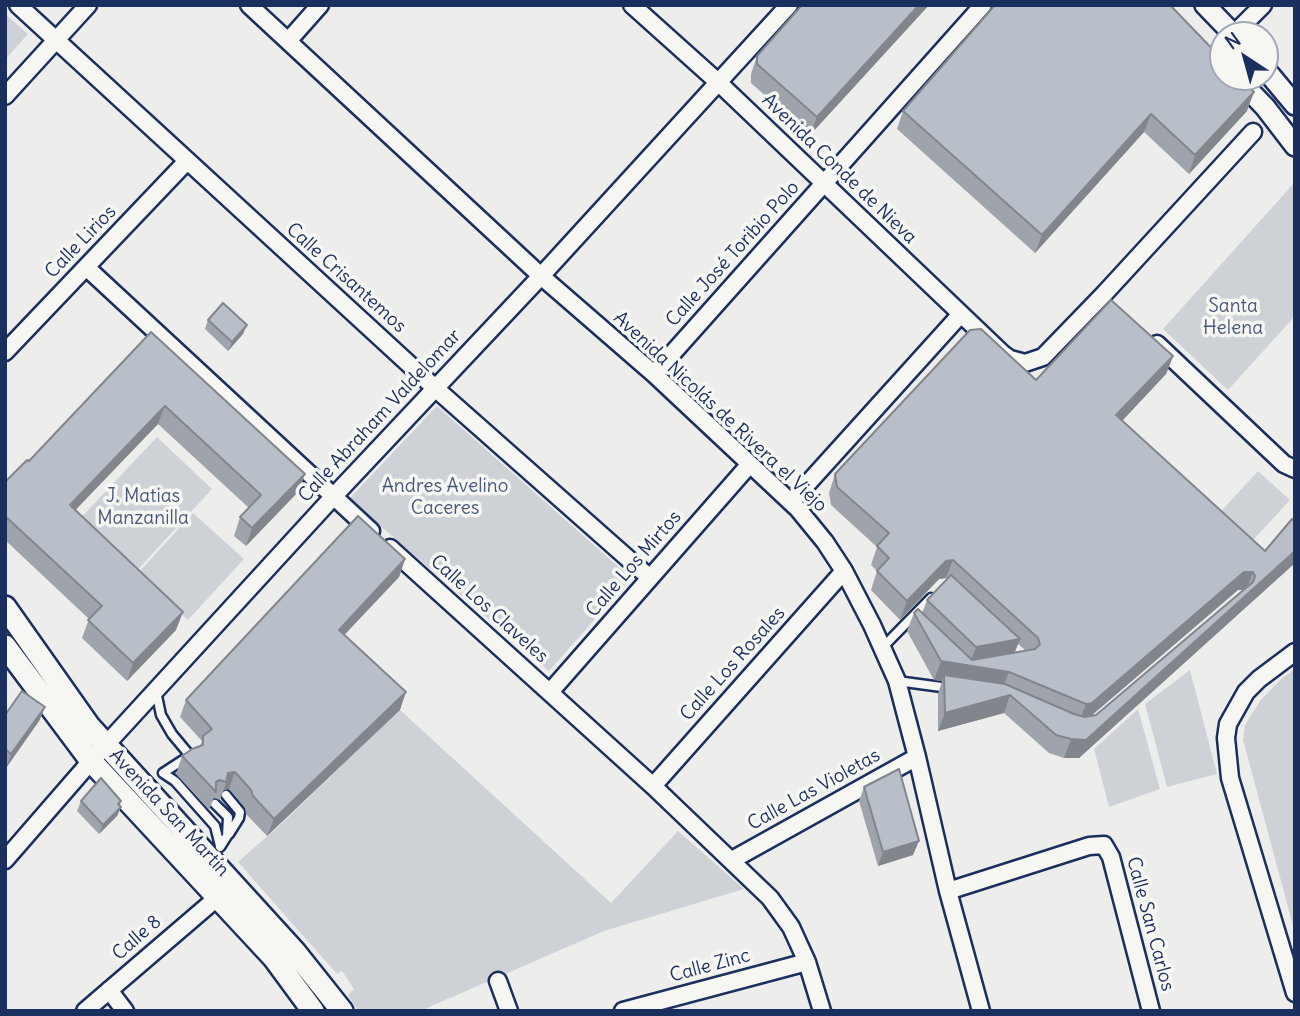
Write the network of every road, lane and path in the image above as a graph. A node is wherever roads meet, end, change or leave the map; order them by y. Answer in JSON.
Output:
{"nodes":[{"id":1,"x":18,"y":5,"type":"edge"},
{"id":2,"x":88,"y":5,"type":"edge"},
{"id":3,"x":249,"y":5,"type":"edge"},
{"id":4,"x":320,"y":5,"type":"edge"},
{"id":5,"x":632,"y":5,"type":"edge"},
{"id":6,"x":789,"y":5,"type":"edge"},
{"id":7,"x":983,"y":5,"type":"edge"},
{"id":8,"x":1205,"y":5,"type":"edge"},
{"id":9,"x":1263,"y":5,"type":"edge"},
{"id":10,"x":1220,"y":21,"type":"edge"},
{"id":11,"x":1247,"y":21,"type":"edge"},
{"id":12,"x":57,"y":39,"type":"junction"},
{"id":13,"x":1199,"y":39,"type":"edge"},
{"id":14,"x":289,"y":40,"type":"junction"},
{"id":15,"x":1209,"y":47,"type":"edge"},
{"id":16,"x":719,"y":83,"type":"junction"},
{"id":17,"x":1279,"y":86,"type":"edge"},
{"id":18,"x":1250,"y":91,"type":"edge"},
{"id":19,"x":5,"y":96,"type":"edge"},
{"id":20,"x":1295,"y":105,"type":"edge"},
{"id":21,"x":1253,"y":132,"type":"dead end"},
{"id":22,"x":1295,"y":146,"type":"edge"},
{"id":23,"x":187,"y":161,"type":"junction"},
{"id":24,"x":825,"y":183,"type":"junction"},
{"id":25,"x":86,"y":267,"type":"junction"},
{"id":26,"x":541,"y":276,"type":"junction"},
{"id":27,"x":961,"y":314,"type":"junction"},
{"id":28,"x":1144,"y":332,"type":"edge"},
{"id":29,"x":5,"y":352,"type":"edge"},
{"id":30,"x":654,"y":374,"type":"junction"},
{"id":31,"x":435,"y":388,"type":"junction"},
{"id":32,"x":750,"y":464,"type":"junction"},
{"id":33,"x":1295,"y":469,"type":"edge"},
{"id":34,"x":332,"y":497,"type":"junction"},
{"id":35,"x":791,"y":502,"type":"junction"},
{"id":36,"x":844,"y":571,"type":"junction"},
{"id":37,"x":650,"y":578,"type":"junction"},
{"id":38,"x":937,"y":592,"type":"edge"},
{"id":39,"x":6,"y":610,"type":"edge"},
{"id":40,"x":912,"y":619,"type":"junction"},
{"id":41,"x":921,"y":628,"type":"edge"},
{"id":42,"x":5,"y":646,"type":"edge"},
{"id":43,"x":882,"y":648,"type":"junction"},
{"id":44,"x":1295,"y":652,"type":"edge"},
{"id":45,"x":897,"y":681,"type":"junction"},
{"id":46,"x":156,"y":691,"type":"junction"},
{"id":47,"x":963,"y":691,"type":"edge"},
{"id":48,"x":550,"y":692,"type":"junction"},
{"id":49,"x":106,"y":746,"type":"junction"},
{"id":50,"x":917,"y":757,"type":"junction"},
{"id":51,"x":91,"y":761,"type":"junction"},
{"id":52,"x":181,"y":769,"type":"edge"},
{"id":53,"x":163,"y":773,"type":"junction"},
{"id":54,"x":143,"y":785,"type":"junction"},
{"id":55,"x":653,"y":786,"type":"junction"},
{"id":56,"x":226,"y":795,"type":"edge"},
{"id":57,"x":215,"y":804,"type":"edge"},
{"id":58,"x":227,"y":836,"type":"junction"},
{"id":59,"x":219,"y":855,"type":"junction"},
{"id":60,"x":5,"y":860,"type":"edge"},
{"id":61,"x":732,"y":860,"type":"junction"},
{"id":62,"x":947,"y":891,"type":"junction"},
{"id":63,"x":218,"y":897,"type":"junction"},
{"id":64,"x":807,"y":962,"type":"junction"},
{"id":65,"x":498,"y":981,"type":"dead end"},
{"id":66,"x":109,"y":990,"type":"junction"},
{"id":67,"x":1295,"y":993,"type":"edge"},
{"id":68,"x":85,"y":1011,"type":"edge"},
{"id":69,"x":125,"y":1011,"type":"edge"},
{"id":70,"x":313,"y":1011,"type":"edge"},
{"id":71,"x":342,"y":1011,"type":"edge"},
{"id":72,"x":509,"y":1011,"type":"edge"},
{"id":73,"x":624,"y":1011,"type":"edge"},
{"id":74,"x":822,"y":1011,"type":"edge"},
{"id":75,"x":981,"y":1011,"type":"edge"},
{"id":76,"x":1152,"y":1011,"type":"edge"}],
"edges":[{"from":1,"to":12,"type":"street","name":"Calle Crisantemos"},
{"from":2,"to":12,"type":"street"},
{"from":3,"to":14,"type":"street","name":"Avenida Nicolás de Rivera el Viejo"},
{"from":4,"to":14,"type":"street"},
{"from":5,"to":16,"type":"street","name":"Avenida Conde de Nieva"},
{"from":6,"to":16,"type":"street","name":"Calle Abraham Valdelomar"},
{"from":7,"to":24,"type":"street","name":"Calle José Toribio Polo"},
{"from":8,"to":10,"type":"street"},
{"from":9,"to":11,"type":"street"},
{"from":12,"to":19,"type":"street"},
{"from":12,"to":23,"type":"street","name":"Calle Crisantemos"},
{"from":13,"to":15,"type":"street"},
{"from":14,"to":26,"type":"street","name":"Avenida Nicolás de Rivera el Viejo"},
{"from":16,"to":24,"type":"street","name":"Avenida Conde de Nieva"},
{"from":16,"to":26,"type":"street","name":"Calle Abraham Valdelomar"},
{"from":17,"to":20,"type":"street"},
{"from":18,"to":22,"type":"street"},
{"from":21,"to":27,"type":"street","name":"Avenida Conde de Nieva"},
{"from":23,"to":25,"type":"street","name":"Calle Lirios"},
{"from":23,"to":31,"type":"street","name":"Calle Crisantemos"},
{"from":24,"to":27,"type":"street","name":"Avenida Conde de Nieva"},
{"from":24,"to":30,"type":"street","name":"Calle José Toribio Polo"},
{"from":25,"to":29,"type":"street","name":"Calle Lirios"},
{"from":25,"to":34,"type":"street","name":"Calle Los Claveles"},
{"from":26,"to":30,"type":"street","name":"Avenida Nicolás de Rivera el Viejo"},
{"from":26,"to":31,"type":"street","name":"Calle Abraham Valdelomar"},
{"from":27,"to":35,"type":"street"},
{"from":28,"to":33,"type":"street"},
{"from":30,"to":32,"type":"street","name":"Avenida Nicolás de Rivera el Viejo"},
{"from":31,"to":34,"type":"street","name":"Calle Abraham Valdelomar"},
{"from":31,"to":37,"type":"street","name":"Calle Crisantemos"},
{"from":32,"to":35,"type":"street","name":"Avenida Nicolás de Rivera el Viejo"},
{"from":32,"to":37,"type":"street","name":"Calle Los Mirtos"},
{"from":34,"to":46,"type":"street","name":"Calle Abraham Valdelomar"},
{"from":34,"to":48,"type":"street","name":"Calle Los Claveles"},
{"from":35,"to":36,"type":"street","name":"Avenida Nicolás de Rivera el Viejo"},
{"from":36,"to":43,"type":"street","name":"Avenida Nicolás de Rivera el Viejo"},
{"from":36,"to":55,"type":"street","name":"Calle Los Rosales"},
{"from":37,"to":48,"type":"street","name":"Calle Los Mirtos"},
{"from":38,"to":40,"type":"lane"},
{"from":39,"to":49,"type":"main road","name":"Avenida San Martín"},
{"from":40,"to":41,"type":"lane"},
{"from":40,"to":43,"type":"lane"},
{"from":42,"to":51,"type":"main road","name":"Avenida San Martín"},
{"from":43,"to":45,"type":"street","name":"Avenida Nicolás de Rivera el Viejo"},
{"from":44,"to":67,"type":"street"},
{"from":45,"to":47,"type":"lane"},
{"from":45,"to":50,"type":"street","name":"Avenida Nicolás de Rivera el Viejo"},
{"from":46,"to":49,"type":"street","name":"Calle Abraham Valdelomar"},
{"from":46,"to":53,"type":"lane"},
{"from":48,"to":55,"type":"street","name":"Calle Los Claveles"},
{"from":49,"to":51,"type":"street","name":"Calle Abraham Valdelomar"},
{"from":49,"to":54,"type":"main road","name":"Avenida San Martín"},
{"from":50,"to":61,"type":"street","name":"Calle Las Violetas"},
{"from":50,"to":62,"type":"street","name":"Avenida Nicolás de Rivera el Viejo"},
{"from":51,"to":60,"type":"street","name":"Calle Abraham Valdelomar"},
{"from":51,"to":63,"type":"main road","name":"Avenida San Martín"},
{"from":52,"to":53,"type":"lane"},
{"from":53,"to":54,"type":"lane"},
{"from":53,"to":59,"type":"lane"},
{"from":54,"to":59,"type":"main road","name":"Avenida San Martín"},
{"from":55,"to":61,"type":"street","name":"Calle Los Claveles"},
{"from":56,"to":58,"type":"lane"},
{"from":57,"to":58,"type":"lane"},
{"from":58,"to":59,"type":"lane"},
{"from":59,"to":71,"type":"main road","name":"Avenida San Martín"},
{"from":61,"to":64,"type":"street","name":"Calle Los Claveles"},
{"from":62,"to":75,"type":"street","name":"Avenida Nicolás de Rivera el Viejo"},
{"from":62,"to":76,"type":"street","name":"Calle San Carlos"},
{"from":63,"to":66,"type":"street","name":"Calle 8"},
{"from":63,"to":70,"type":"main road","name":"Avenida San Martín"},
{"from":64,"to":73,"type":"street","name":"Calle Zinc"},
{"from":64,"to":74,"type":"street","name":"Calle Los Claveles"},
{"from":65,"to":72,"type":"street"},
{"from":66,"to":68,"type":"street","name":"Calle 8"},
{"from":66,"to":69,"type":"street"}]}
